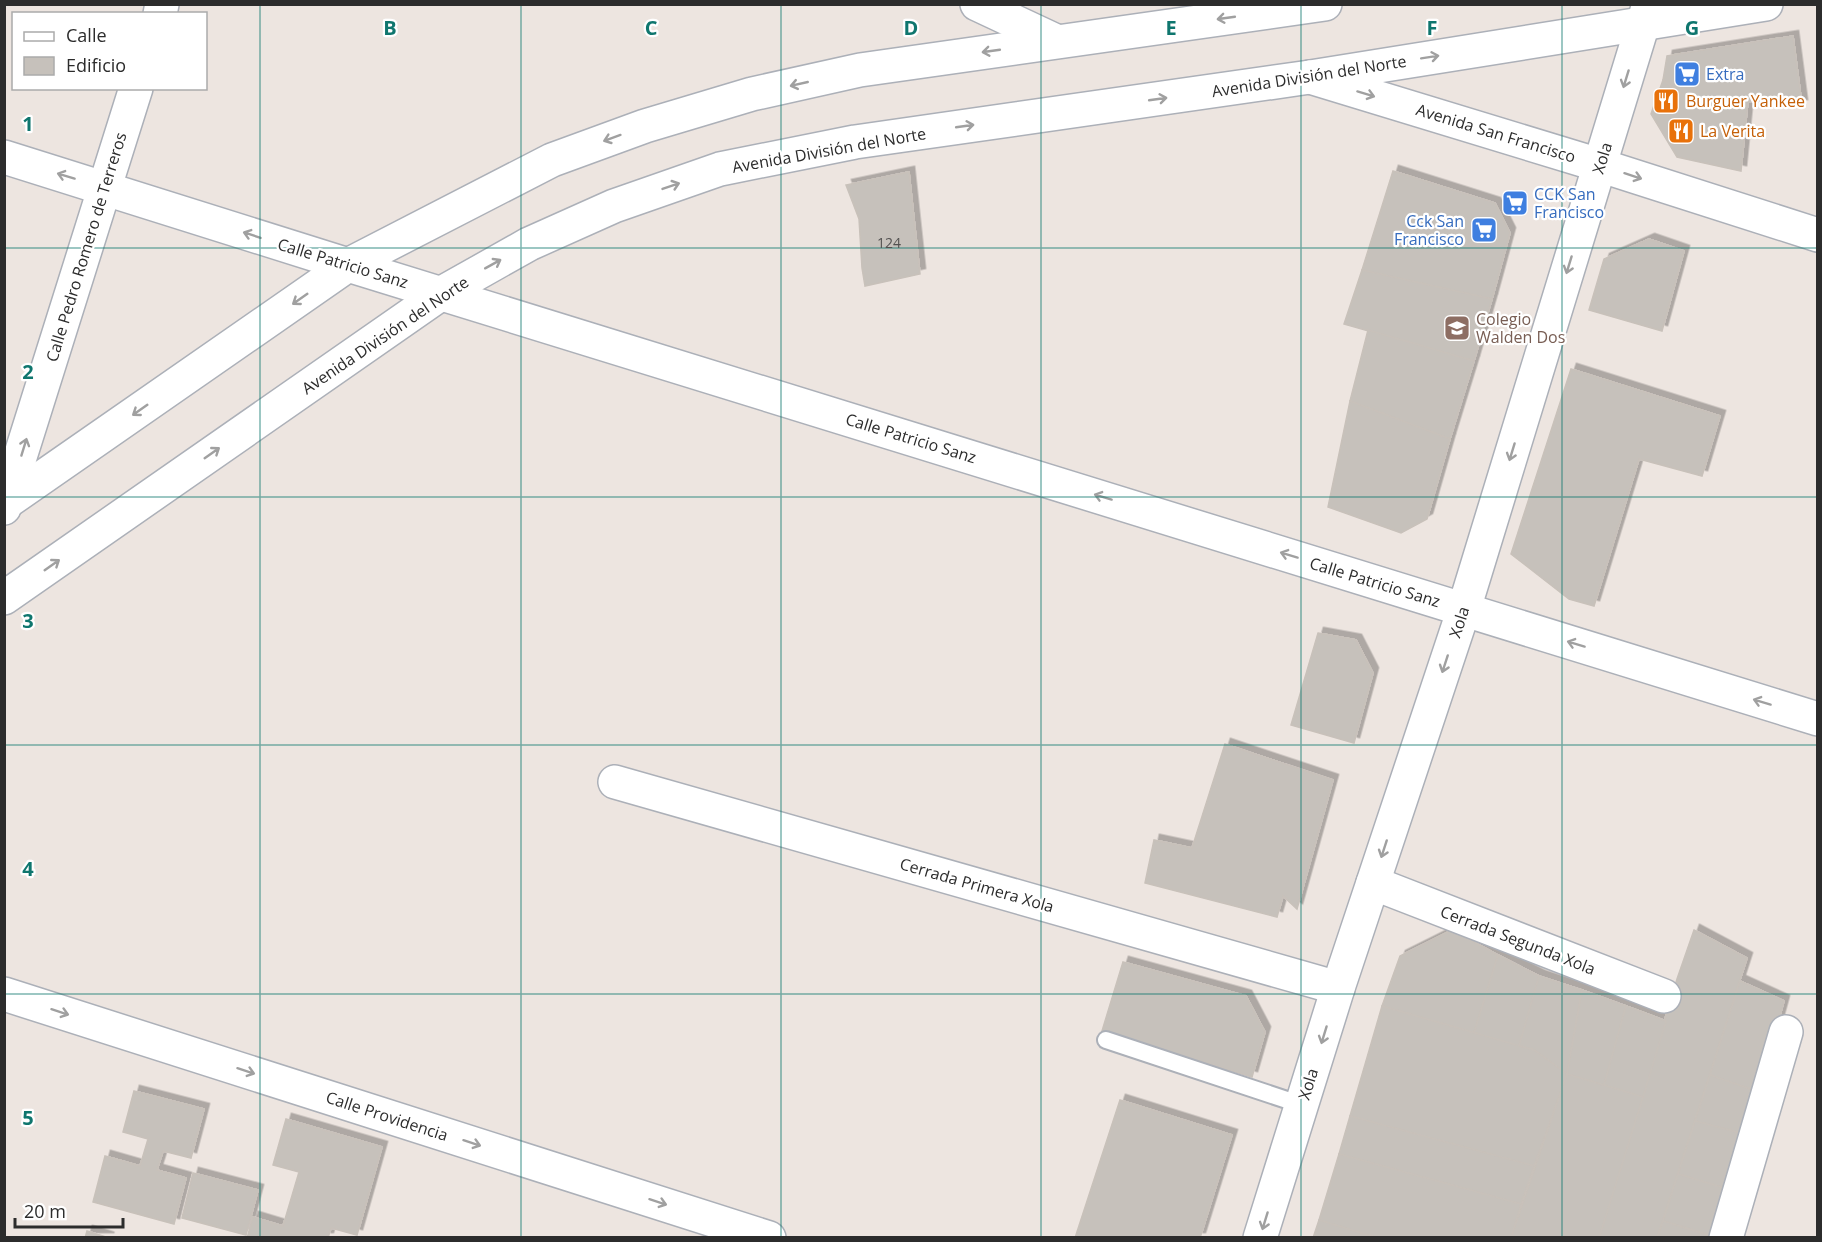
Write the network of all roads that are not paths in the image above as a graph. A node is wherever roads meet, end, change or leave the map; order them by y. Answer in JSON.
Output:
{"nodes":[{"id":1,"x":977,"y":4,"type":"edge"},
{"id":2,"x":1325,"y":4,"type":"edge"},
{"id":3,"x":1766,"y":4,"type":"edge"},
{"id":4,"x":1646,"y":14,"type":"edge"},
{"id":5,"x":1056,"y":41,"type":"junction"},
{"id":6,"x":1310,"y":77,"type":"junction"},
{"id":7,"x":135,"y":90,"type":"edge"},
{"id":8,"x":4,"y":157,"type":"edge"},
{"id":9,"x":1599,"y":165,"type":"junction"},
{"id":10,"x":105,"y":188,"type":"junction"},
{"id":11,"x":1818,"y":236,"type":"edge"},
{"id":12,"x":348,"y":265,"type":"junction"},
{"id":13,"x":442,"y":293,"type":"junction"},
{"id":14,"x":5,"y":505,"type":"edge"},
{"id":15,"x":4,"y":598,"type":"edge"},
{"id":16,"x":1464,"y":609,"type":"junction"},
{"id":17,"x":1818,"y":719,"type":"edge"},
{"id":18,"x":615,"y":782,"type":"dead end"},
{"id":19,"x":1373,"y":883,"type":"junction"},
{"id":20,"x":1338,"y":988,"type":"junction"},
{"id":21,"x":4,"y":994,"type":"edge"},
{"id":22,"x":1664,"y":996,"type":"dead end"},
{"id":23,"x":1786,"y":1032,"type":"dead end"},
{"id":24,"x":1106,"y":1040,"type":"dead end"},
{"id":25,"x":1302,"y":1105,"type":"junction"},
{"id":26,"x":769,"y":1238,"type":"edge"},
{"id":27,"x":1260,"y":1238,"type":"edge"},
{"id":28,"x":1726,"y":1238,"type":"edge"}],
"edges":[{"from":1,"to":5,"type":"street"},
{"from":2,"to":5,"type":"street","one_way":true},
{"from":3,"to":4,"type":"street","name":"Avenida División del Norte"},
{"from":6,"to":4,"type":"street","name":"Avenida División del Norte","one_way":true},
{"from":4,"to":9,"type":"street","name":"Xola","one_way":true},
{"from":5,"to":12,"type":"street","one_way":true},
{"from":6,"to":9,"type":"street","name":"Avenida San Francisco","one_way":true},
{"from":13,"to":6,"type":"street","name":"Avenida División del Norte","one_way":true},
{"from":7,"to":10,"type":"street","name":"Calle Pedro Romero de Terreros"},
{"from":10,"to":8,"type":"street","name":"Calle Patricio Sanz","one_way":true},
{"from":9,"to":11,"type":"street","name":"Avenida San Francisco","one_way":true},
{"from":9,"to":16,"type":"street","name":"Xola","one_way":true},
{"from":12,"to":10,"type":"street","name":"Calle Patricio Sanz","one_way":true},
{"from":14,"to":10,"type":"street","name":"Calle Pedro Romero de Terreros","one_way":true},
{"from":12,"to":13,"type":"street","name":"Calle Patricio Sanz"},
{"from":12,"to":14,"type":"street","one_way":true},
{"from":15,"to":13,"type":"street","name":"Avenida División del Norte","one_way":true},
{"from":16,"to":13,"type":"street","name":"Calle Patricio Sanz","one_way":true},
{"from":17,"to":16,"type":"street","name":"Calle Patricio Sanz","one_way":true},
{"from":16,"to":19,"type":"street","name":"Xola","one_way":true},
{"from":18,"to":20,"type":"street","name":"Cerrada Primera Xola"},
{"from":19,"to":20,"type":"street","name":"Xola"},
{"from":19,"to":22,"type":"street","name":"Cerrada Segunda Xola"},
{"from":20,"to":25,"type":"street","name":"Xola","one_way":true},
{"from":21,"to":26,"type":"street","name":"Calle Providencia","one_way":true},
{"from":23,"to":28,"type":"street"},
{"from":24,"to":25,"type":"lane"},
{"from":25,"to":27,"type":"street","name":"Xola","one_way":true}]}
